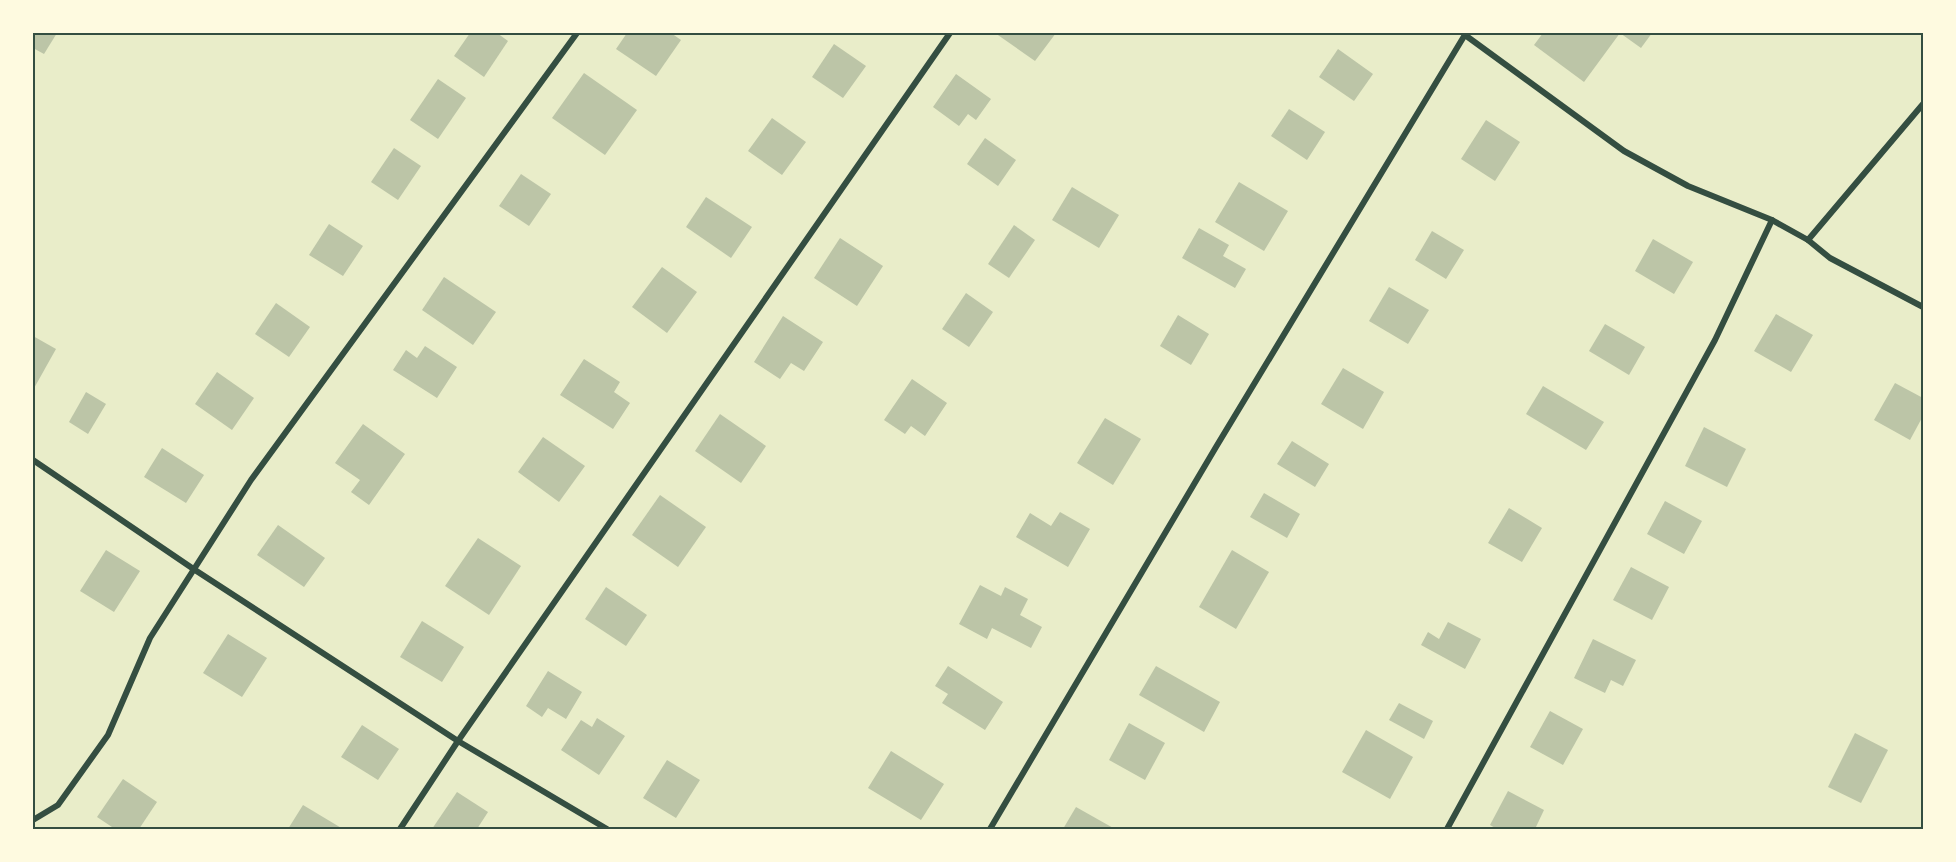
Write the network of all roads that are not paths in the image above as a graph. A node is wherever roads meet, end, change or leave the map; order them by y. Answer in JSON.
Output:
{"nodes":[{"id":1,"x":577,"y":33,"type":"edge"},
{"id":2,"x":950,"y":33,"type":"edge"},
{"id":3,"x":1465,"y":34,"type":"edge"},
{"id":4,"x":1923,"y":104,"type":"edge"},
{"id":5,"x":1772,"y":220,"type":"junction"},
{"id":6,"x":1808,"y":240,"type":"junction"},
{"id":7,"x":1923,"y":307,"type":"edge"},
{"id":8,"x":33,"y":460,"type":"edge"},
{"id":9,"x":195,"y":570,"type":"junction"},
{"id":10,"x":458,"y":741,"type":"junction"},
{"id":11,"x":33,"y":820,"type":"edge"},
{"id":12,"x":400,"y":829,"type":"edge"},
{"id":13,"x":607,"y":829,"type":"edge"},
{"id":14,"x":990,"y":829,"type":"edge"},
{"id":15,"x":1447,"y":829,"type":"edge"}],
"edges":[{"from":1,"to":9,"type":"street"},
{"from":2,"to":10,"type":"street"},
{"from":3,"to":5,"type":"street"},
{"from":3,"to":14,"type":"street"},
{"from":4,"to":6,"type":"street"},
{"from":5,"to":6,"type":"street"},
{"from":5,"to":15,"type":"street"},
{"from":6,"to":7,"type":"street"},
{"from":8,"to":9,"type":"street"},
{"from":9,"to":10,"type":"street"},
{"from":9,"to":11,"type":"street"},
{"from":10,"to":12,"type":"street"},
{"from":10,"to":13,"type":"street"}]}
